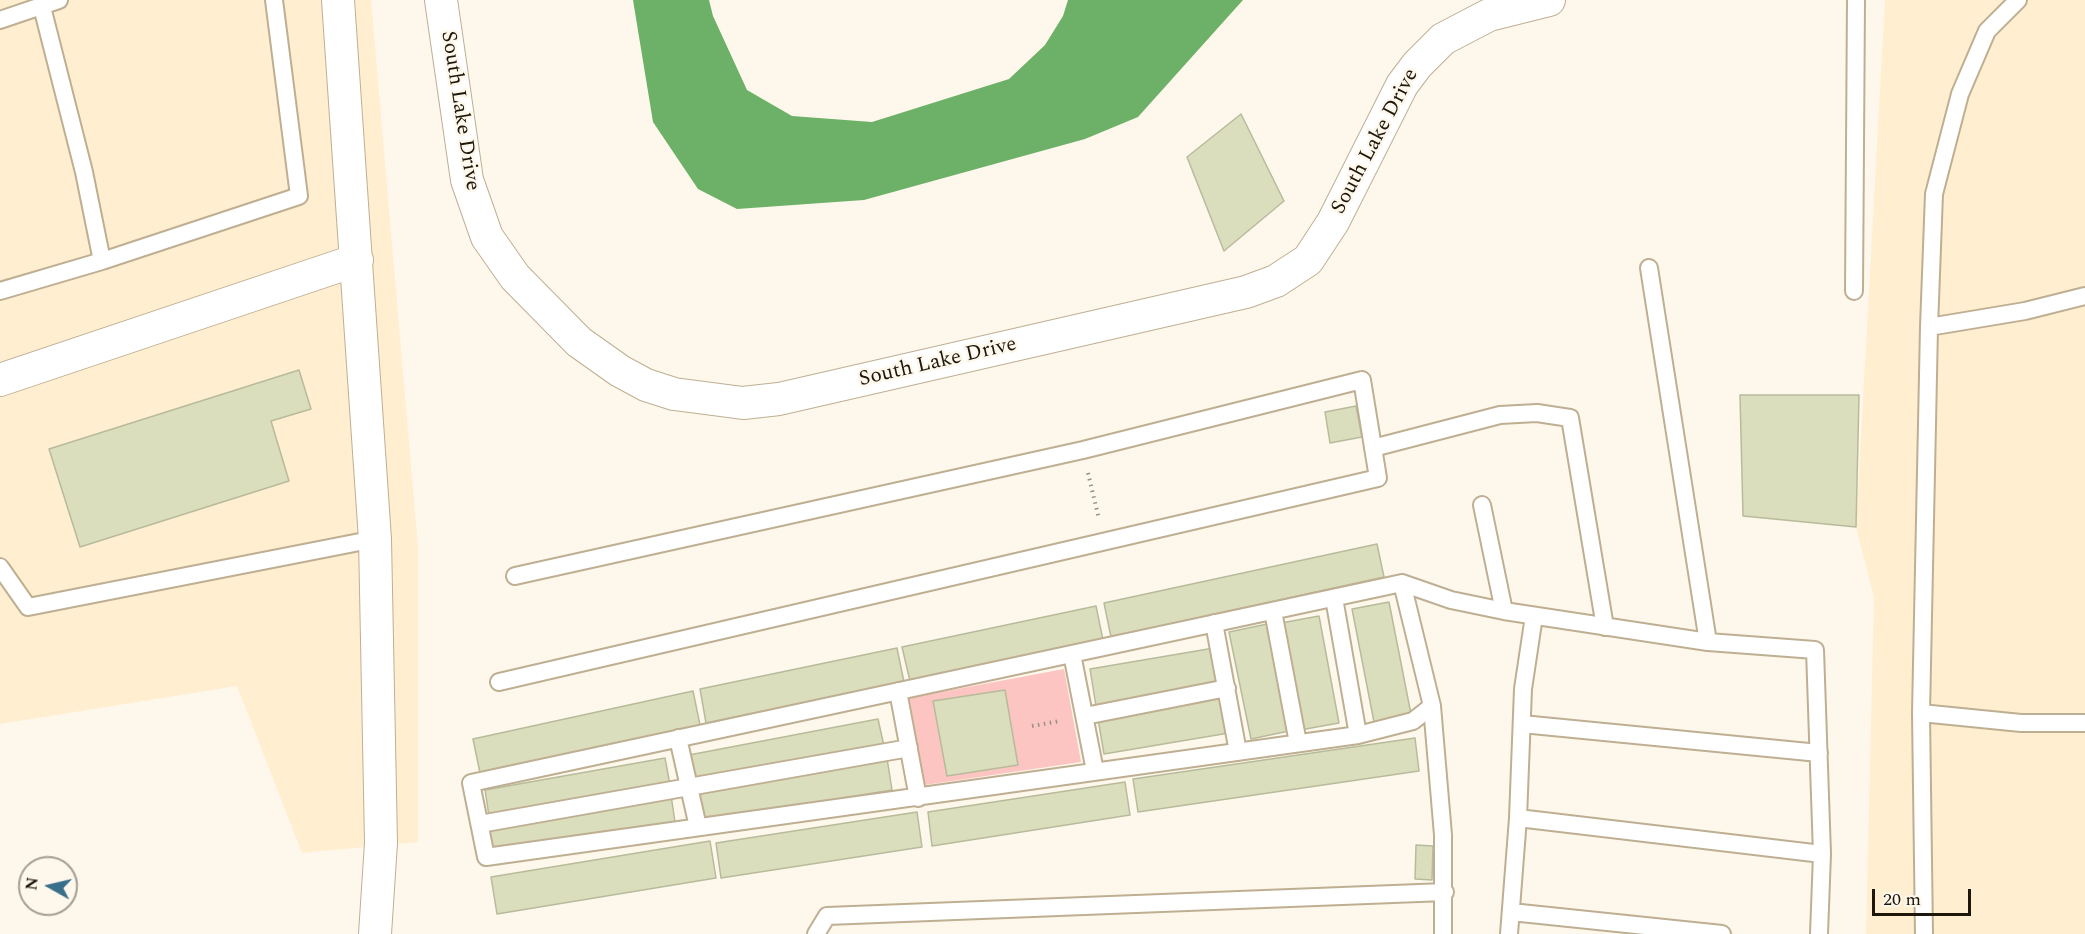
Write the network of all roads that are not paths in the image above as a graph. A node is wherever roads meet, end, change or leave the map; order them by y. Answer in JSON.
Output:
{"nodes":[{"id":1,"x":60,"y":0,"type":"edge"},
{"id":2,"x":274,"y":0,"type":"edge"},
{"id":3,"x":338,"y":0,"type":"edge"},
{"id":4,"x":441,"y":0,"type":"edge"},
{"id":5,"x":1549,"y":0,"type":"edge"},
{"id":6,"x":1856,"y":0,"type":"edge"},
{"id":7,"x":2018,"y":0,"type":"edge"},
{"id":8,"x":42,"y":7,"type":"junction"},
{"id":9,"x":0,"y":20,"type":"edge"},
{"id":10,"x":357,"y":260,"type":"junction"},
{"id":11,"x":102,"y":261,"type":"junction"},
{"id":12,"x":1648,"y":268,"type":"dead end"},
{"id":13,"x":0,"y":291,"type":"edge"},
{"id":14,"x":1854,"y":291,"type":"dead end"},
{"id":15,"x":2085,"y":296,"type":"edge"},
{"id":16,"x":1929,"y":327,"type":"junction"},
{"id":17,"x":0,"y":380,"type":"edge"},
{"id":18,"x":1373,"y":448,"type":"junction"},
{"id":19,"x":1482,"y":505,"type":"dead end"},
{"id":20,"x":375,"y":539,"type":"junction"},
{"id":21,"x":0,"y":567,"type":"edge"},
{"id":22,"x":516,"y":576,"type":"dead end"},
{"id":23,"x":1401,"y":583,"type":"junction"},
{"id":24,"x":1334,"y":598,"type":"junction"},
{"id":25,"x":1273,"y":611,"type":"junction"},
{"id":26,"x":1504,"y":611,"type":"junction"},
{"id":27,"x":1534,"y":616,"type":"junction"},
{"id":28,"x":1214,"y":623,"type":"junction"},
{"id":29,"x":1605,"y":627,"type":"junction"},
{"id":30,"x":1708,"y":642,"type":"junction"},
{"id":31,"x":1072,"y":654,"type":"junction"},
{"id":32,"x":500,"y":682,"type":"dead end"},
{"id":33,"x":1227,"y":688,"type":"junction"},
{"id":34,"x":898,"y":691,"type":"junction"},
{"id":35,"x":1432,"y":706,"type":"junction"},
{"id":36,"x":1921,"y":713,"type":"junction"},
{"id":37,"x":1085,"y":716,"type":"junction"},
{"id":38,"x":2085,"y":723,"type":"edge"},
{"id":39,"x":1522,"y":724,"type":"junction"},
{"id":40,"x":1358,"y":735,"type":"junction"},
{"id":41,"x":678,"y":738,"type":"junction"},
{"id":42,"x":1298,"y":743,"type":"junction"},
{"id":43,"x":909,"y":748,"type":"junction"},
{"id":44,"x":1238,"y":752,"type":"junction"},
{"id":45,"x":1819,"y":753,"type":"junction"},
{"id":46,"x":1095,"y":771,"type":"junction"},
{"id":47,"x":689,"y":786,"type":"junction"},
{"id":48,"x":918,"y":798,"type":"junction"},
{"id":49,"x":1518,"y":818,"type":"junction"},
{"id":50,"x":480,"y":824,"type":"junction"},
{"id":51,"x":698,"y":827,"type":"junction"},
{"id":52,"x":1822,"y":854,"type":"junction"},
{"id":53,"x":1444,"y":892,"type":"junction"},
{"id":54,"x":1511,"y":912,"type":"junction"},
{"id":55,"x":375,"y":934,"type":"edge"},
{"id":56,"x":816,"y":934,"type":"edge"},
{"id":57,"x":1443,"y":934,"type":"edge"},
{"id":58,"x":1509,"y":934,"type":"edge"},
{"id":59,"x":1722,"y":934,"type":"edge"},
{"id":60,"x":1819,"y":934,"type":"edge"},
{"id":61,"x":1924,"y":934,"type":"edge"}],
"edges":[{"from":1,"to":8,"type":"lane"},
{"from":2,"to":11,"type":"lane"},
{"from":3,"to":10,"type":"street"},
{"from":4,"to":5,"type":"street","name":"South Lake Drive"},
{"from":6,"to":14,"type":"lane"},
{"from":7,"to":16,"type":"lane"},
{"from":8,"to":9,"type":"lane"},
{"from":8,"to":11,"type":"lane"},
{"from":10,"to":17,"type":"street"},
{"from":10,"to":20,"type":"street"},
{"from":11,"to":13,"type":"lane"},
{"from":12,"to":30,"type":"lane"},
{"from":15,"to":16,"type":"lane"},
{"from":16,"to":36,"type":"lane"},
{"from":18,"to":22,"type":"lane"},
{"from":18,"to":29,"type":"lane"},
{"from":18,"to":32,"type":"lane"},
{"from":19,"to":26,"type":"lane"},
{"from":20,"to":21,"type":"lane"},
{"from":20,"to":55,"type":"street"},
{"from":23,"to":24,"type":"lane"},
{"from":23,"to":26,"type":"lane"},
{"from":23,"to":35,"type":"lane"},
{"from":24,"to":25,"type":"lane"},
{"from":24,"to":40,"type":"lane"},
{"from":25,"to":28,"type":"lane"},
{"from":25,"to":42,"type":"lane"},
{"from":26,"to":27,"type":"lane"},
{"from":27,"to":29,"type":"lane"},
{"from":27,"to":39,"type":"lane"},
{"from":28,"to":31,"type":"lane"},
{"from":28,"to":33,"type":"lane"},
{"from":29,"to":30,"type":"lane"},
{"from":30,"to":45,"type":"lane"},
{"from":31,"to":34,"type":"lane"},
{"from":31,"to":37,"type":"lane"},
{"from":33,"to":37,"type":"lane"},
{"from":33,"to":44,"type":"lane"},
{"from":34,"to":41,"type":"lane"},
{"from":34,"to":43,"type":"lane"},
{"from":35,"to":40,"type":"lane"},
{"from":35,"to":53,"type":"lane"},
{"from":36,"to":38,"type":"lane"},
{"from":36,"to":61,"type":"lane"},
{"from":37,"to":46,"type":"lane"},
{"from":39,"to":45,"type":"lane"},
{"from":39,"to":49,"type":"lane"},
{"from":40,"to":42,"type":"lane"},
{"from":41,"to":47,"type":"lane"},
{"from":41,"to":50,"type":"lane"},
{"from":42,"to":44,"type":"lane"},
{"from":43,"to":47,"type":"lane"},
{"from":43,"to":48,"type":"lane"},
{"from":44,"to":46,"type":"lane"},
{"from":45,"to":52,"type":"lane"},
{"from":46,"to":48,"type":"lane"},
{"from":47,"to":50,"type":"lane"},
{"from":47,"to":51,"type":"lane"},
{"from":48,"to":51,"type":"lane"},
{"from":49,"to":52,"type":"lane"},
{"from":49,"to":54,"type":"lane"},
{"from":50,"to":51,"type":"lane"},
{"from":52,"to":60,"type":"lane"},
{"from":53,"to":56,"type":"lane"},
{"from":53,"to":57,"type":"lane"},
{"from":54,"to":58,"type":"lane"},
{"from":54,"to":59,"type":"lane"}]}
